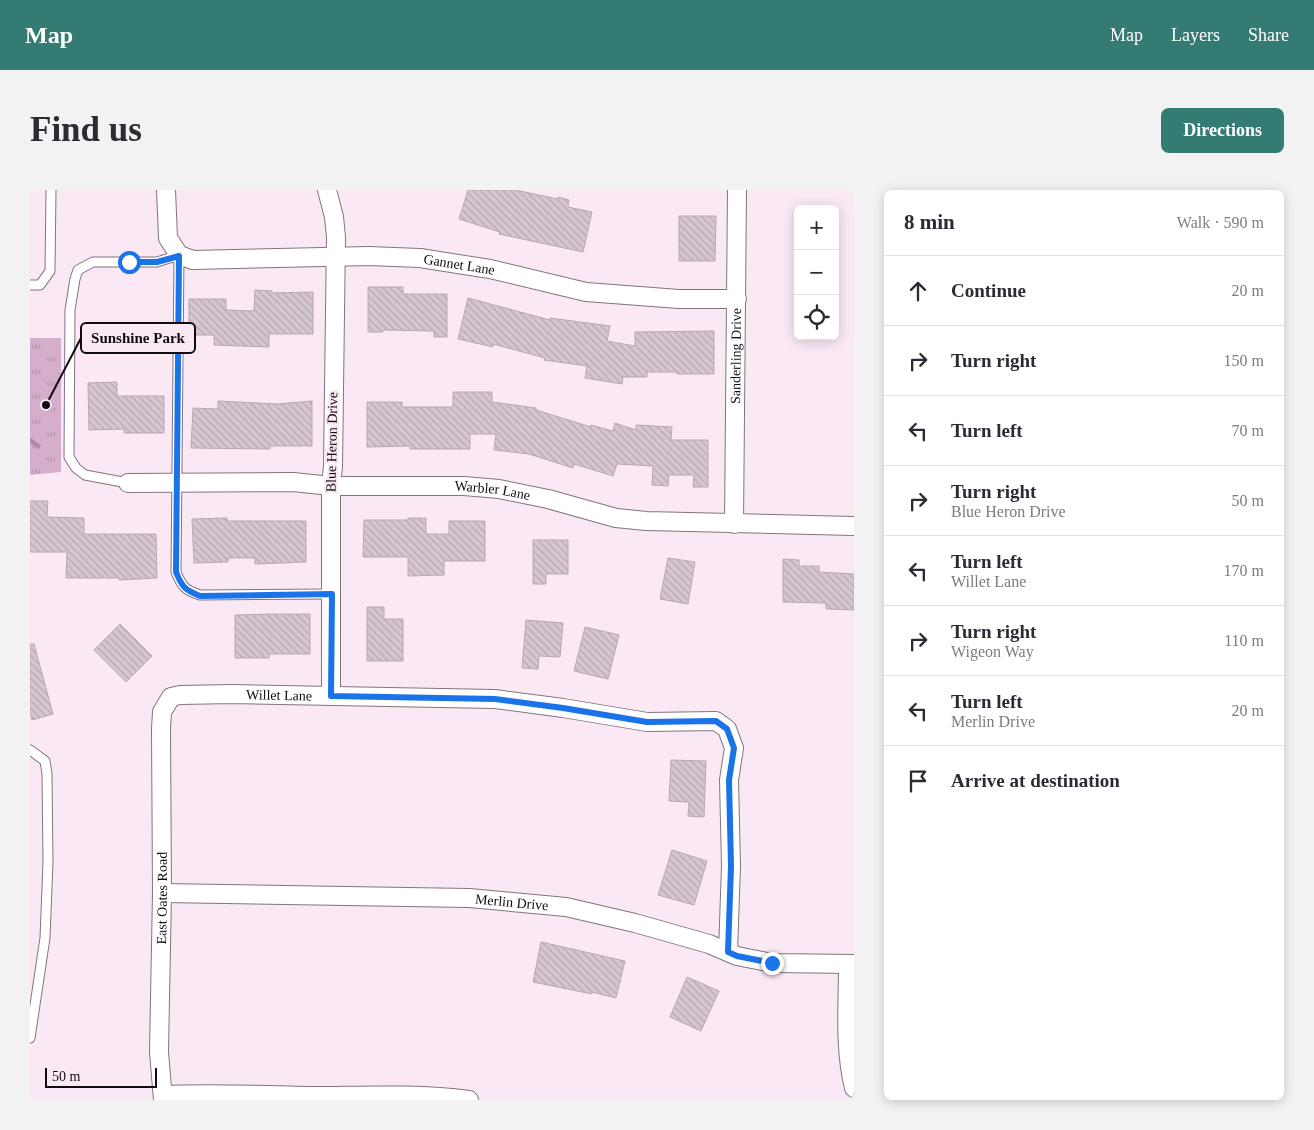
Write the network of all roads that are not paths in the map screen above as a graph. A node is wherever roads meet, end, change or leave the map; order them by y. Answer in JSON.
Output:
{"nodes":[{"id":1,"x":51,"y":190,"type":"edge"},
{"id":2,"x":166,"y":190,"type":"edge"},
{"id":3,"x":327,"y":190,"type":"edge"},
{"id":4,"x":738,"y":190,"type":"edge"},
{"id":5,"x":179,"y":256,"type":"junction"},
{"id":6,"x":335,"y":256,"type":"junction"},
{"id":7,"x":30,"y":286,"type":"edge"},
{"id":8,"x":736,"y":299,"type":"junction"},
{"id":9,"x":128,"y":483,"type":"joint"},
{"id":10,"x":177,"y":483,"type":"junction"},
{"id":11,"x":331,"y":486,"type":"junction"},
{"id":12,"x":734,"y":524,"type":"junction"},
{"id":13,"x":854,"y":526,"type":"edge"},
{"id":14,"x":332,"y":594,"type":"junction"},
{"id":15,"x":331,"y":696,"type":"junction"},
{"id":16,"x":170,"y":697,"type":"joint"},
{"id":17,"x":30,"y":750,"type":"edge"},
{"id":18,"x":162,"y":893,"type":"junction"},
{"id":19,"x":728,"y":952,"type":"junction"},
{"id":20,"x":851,"y":964,"type":"edge"},
{"id":21,"x":30,"y":1038,"type":"edge"},
{"id":22,"x":854,"y":1088,"type":"edge"},
{"id":23,"x":163,"y":1098,"type":"edge"},
{"id":24,"x":306,"y":1098,"type":"edge"},
{"id":25,"x":447,"y":1099,"type":"edge"},
{"id":26,"x":469,"y":1100,"type":"edge"}],
"edges":[{"from":1,"to":7,"type":"lane"},
{"from":2,"to":5,"type":"street"},
{"from":3,"to":6,"type":"street","name":"Blue Heron Drive"},
{"from":4,"to":8,"type":"street","name":"Sanderling Drive"},
{"from":5,"to":6,"type":"street","name":"Gannet Lane"},
{"from":5,"to":9,"type":"lane"},
{"from":5,"to":10,"type":"lane"},
{"from":6,"to":8,"type":"street","name":"Gannet Lane"},
{"from":6,"to":11,"type":"street","name":"Blue Heron Drive"},
{"from":8,"to":12,"type":"street","name":"Sanderling Drive"},
{"from":9,"to":10,"type":"street","name":"Warbler Lane"},
{"from":10,"to":11,"type":"street","name":"Warbler Lane"},
{"from":10,"to":14,"type":"lane"},
{"from":11,"to":12,"type":"street","name":"Warbler Lane"},
{"from":11,"to":14,"type":"street","name":"Blue Heron Drive"},
{"from":12,"to":13,"type":"street","name":"Warbler Lane"},
{"from":14,"to":15,"type":"street","name":"Blue Heron Drive"},
{"from":15,"to":16,"type":"street","name":"Willet Lane"},
{"from":15,"to":19,"type":"street","name":"Willet Lane"},
{"from":16,"to":18,"type":"street","name":"East Oates Road"},
{"from":17,"to":21,"type":"lane"},
{"from":18,"to":19,"type":"street","name":"Merlin Drive"},
{"from":18,"to":23,"type":"street","name":"East Oates Road"},
{"from":19,"to":20,"type":"street","name":"Merlin Drive"},
{"from":20,"to":22,"type":"street"},
{"from":23,"to":24,"type":"street"},
{"from":24,"to":25,"type":"street"},
{"from":25,"to":26,"type":"street"}]}
